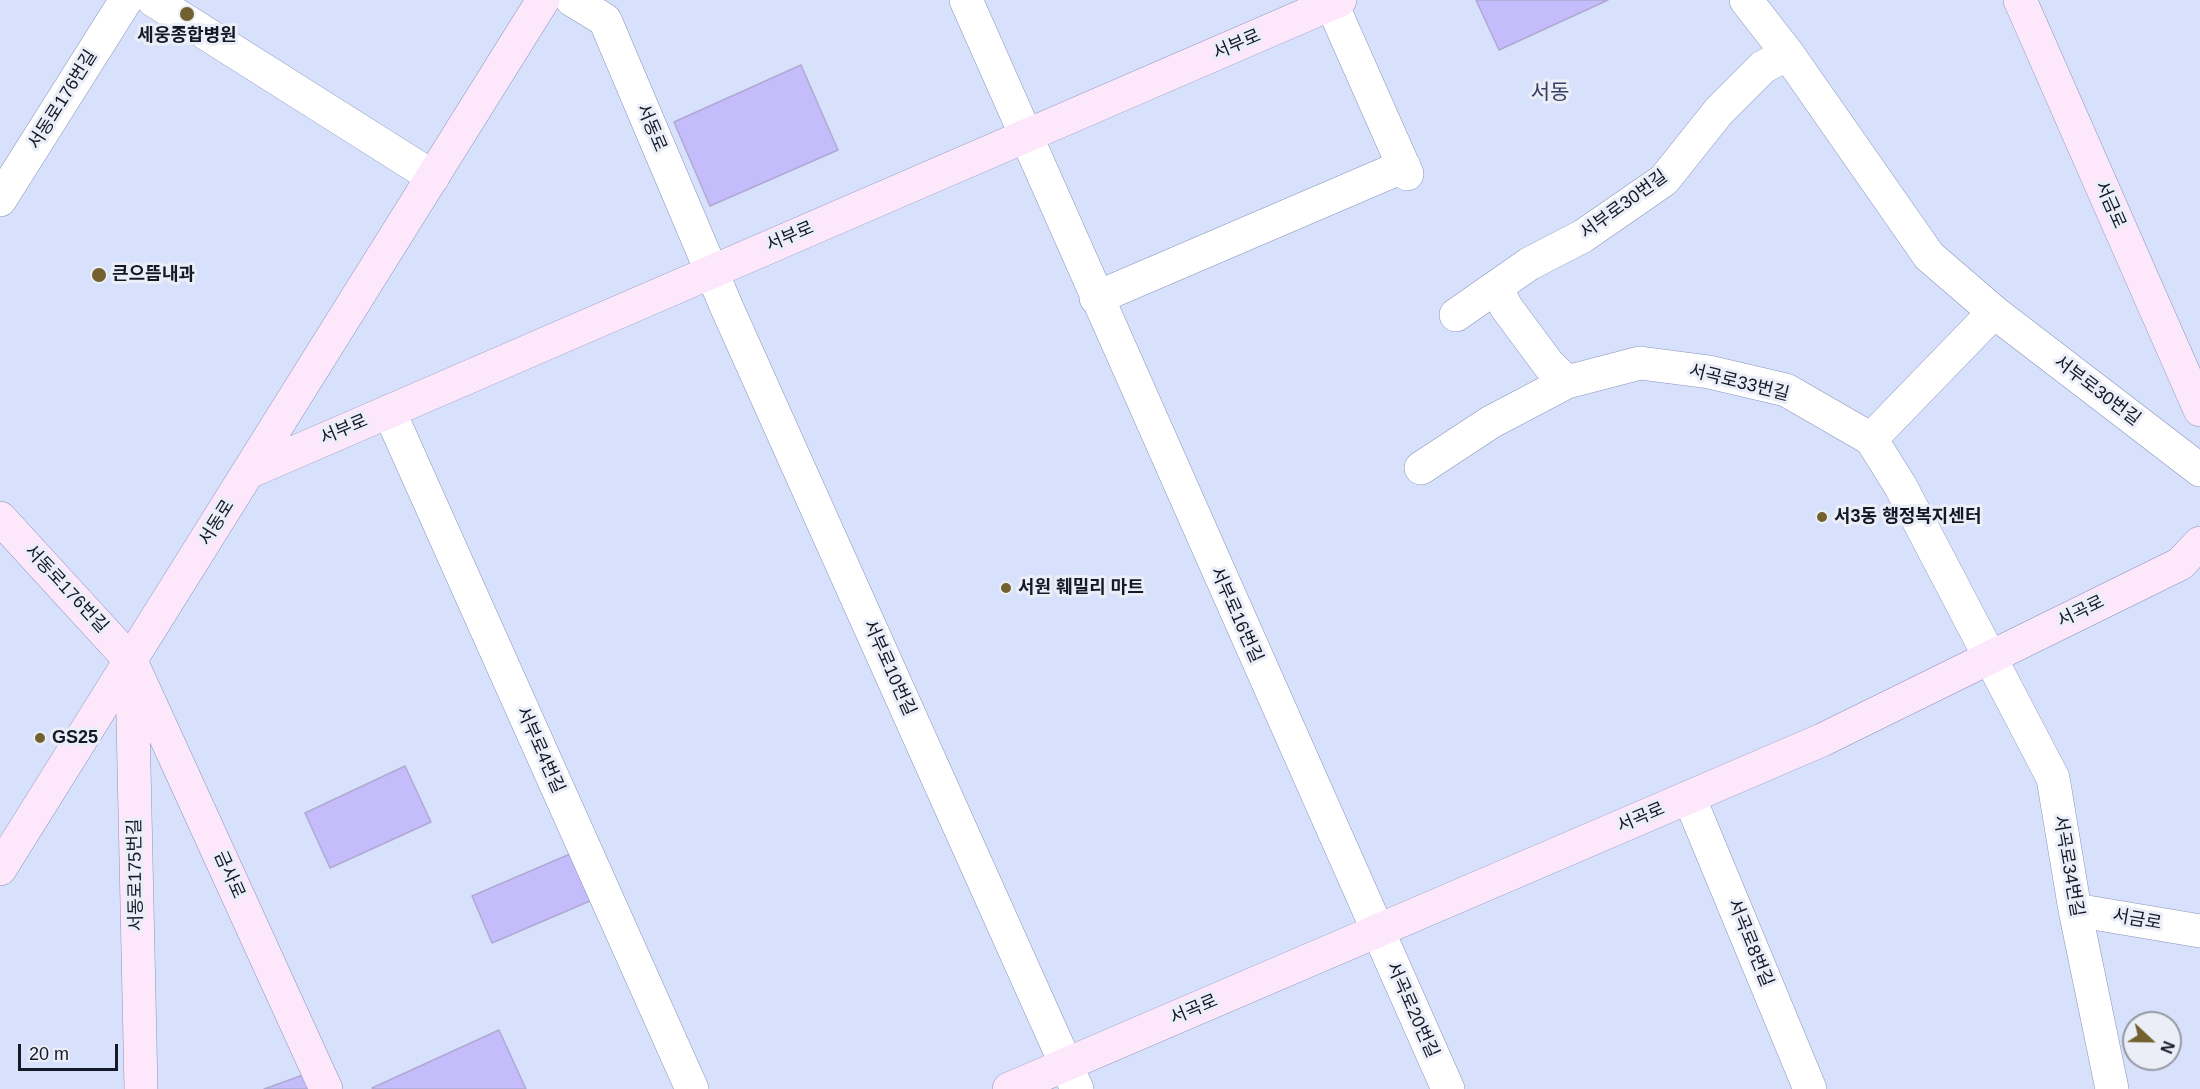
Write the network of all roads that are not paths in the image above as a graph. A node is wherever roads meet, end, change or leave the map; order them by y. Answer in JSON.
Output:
{"nodes":[{"id":1,"x":126,"y":0,"type":"edge"},
{"id":2,"x":153,"y":0,"type":"edge"},
{"id":3,"x":543,"y":0,"type":"edge"},
{"id":4,"x":572,"y":0,"type":"edge"},
{"id":5,"x":966,"y":0,"type":"edge"},
{"id":6,"x":1746,"y":0,"type":"edge"},
{"id":7,"x":2020,"y":0,"type":"edge"},
{"id":8,"x":1334,"y":1,"type":"edge"},
{"id":9,"x":1788,"y":54,"type":"junction"},
{"id":10,"x":1026,"y":136,"type":"junction"},
{"id":11,"x":433,"y":177,"type":"junction"},
{"id":12,"x":0,"y":200,"type":"edge"},
{"id":13,"x":712,"y":272,"type":"junction"},
{"id":14,"x":1497,"y":288,"type":"junction"},
{"id":15,"x":1096,"y":298,"type":"junction"},
{"id":16,"x":1994,"y":312,"type":"junction"},
{"id":17,"x":1456,"y":315,"type":"dead end"},
{"id":18,"x":1567,"y":382,"type":"junction"},
{"id":19,"x":2200,"y":410,"type":"edge"},
{"id":20,"x":389,"y":411,"type":"junction"},
{"id":21,"x":1872,"y":440,"type":"junction"},
{"id":22,"x":1421,"y":468,"type":"dead end"},
{"id":23,"x":2200,"y":470,"type":"edge"},
{"id":24,"x":249,"y":472,"type":"junction"},
{"id":25,"x":0,"y":518,"type":"edge"},
{"id":26,"x":2200,"y":543,"type":"edge"},
{"id":27,"x":1989,"y":656,"type":"junction"},
{"id":28,"x":131,"y":661,"type":"junction"},
{"id":29,"x":1689,"y":797,"type":"junction"},
{"id":30,"x":0,"y":869,"type":"edge"},
{"id":31,"x":2075,"y":910,"type":"junction"},
{"id":32,"x":1377,"y":931,"type":"junction"},
{"id":33,"x":2200,"y":931,"type":"edge"},
{"id":34,"x":1072,"y":1077,"type":"edge"},
{"id":35,"x":141,"y":1089,"type":"edge"},
{"id":36,"x":326,"y":1089,"type":"edge"},
{"id":37,"x":692,"y":1089,"type":"edge"},
{"id":38,"x":1009,"y":1089,"type":"edge"},
{"id":39,"x":1448,"y":1089,"type":"edge"},
{"id":40,"x":1810,"y":1089,"type":"edge"},
{"id":41,"x":2112,"y":1089,"type":"edge"}],
"edges":[{"from":1,"to":12,"type":"street","name":"서동로176번길"},
{"from":2,"to":11,"type":"street"},
{"from":3,"to":11,"type":"street","name":"서동로"},
{"from":4,"to":13,"type":"street","name":"서동로"},
{"from":5,"to":10,"type":"street","name":"서부로16번길"},
{"from":6,"to":9,"type":"street","name":"서부로30번길"},
{"from":7,"to":19,"type":"street","name":"서금로"},
{"from":8,"to":10,"type":"street","name":"서부로"},
{"from":8,"to":15,"type":"street","name":"서부로"},
{"from":9,"to":14,"type":"street","name":"서부로30번길"},
{"from":9,"to":16,"type":"street","name":"서부로30번길"},
{"from":10,"to":13,"type":"street","name":"서부로"},
{"from":10,"to":15,"type":"street","name":"서부로16번길"},
{"from":11,"to":24,"type":"street","name":"서동로"},
{"from":13,"to":20,"type":"street","name":"서부로"},
{"from":13,"to":34,"type":"street","name":"서부로10번길"},
{"from":14,"to":17,"type":"street"},
{"from":14,"to":18,"type":"street"},
{"from":15,"to":32,"type":"street","name":"서부로16번길"},
{"from":16,"to":21,"type":"street"},
{"from":16,"to":23,"type":"street","name":"서부로30번길"},
{"from":18,"to":21,"type":"street","name":"서곡로33번길"},
{"from":18,"to":22,"type":"street","name":"서곡로33번길"},
{"from":20,"to":24,"type":"street","name":"서부로"},
{"from":20,"to":37,"type":"street","name":"서부로4번길"},
{"from":21,"to":27,"type":"street","name":"서곡로33번길"},
{"from":24,"to":28,"type":"street","name":"서동로"},
{"from":25,"to":28,"type":"street","name":"서동로176번길"},
{"from":26,"to":27,"type":"street","name":"서곡로"},
{"from":27,"to":29,"type":"street","name":"서곡로"},
{"from":27,"to":31,"type":"street","name":"서곡로34번길"},
{"from":28,"to":30,"type":"street","name":"서동로"},
{"from":28,"to":35,"type":"street","name":"서동로175번길"},
{"from":28,"to":36,"type":"street","name":"금사로"},
{"from":29,"to":32,"type":"street","name":"서곡로"},
{"from":29,"to":40,"type":"street","name":"서곡로8번길"},
{"from":31,"to":33,"type":"street","name":"서금로"},
{"from":31,"to":41,"type":"street","name":"서곡로34번길"},
{"from":32,"to":34,"type":"street","name":"서곡로"},
{"from":32,"to":39,"type":"street","name":"서곡로20번길"},
{"from":34,"to":38,"type":"street","name":"서곡로"}]}
